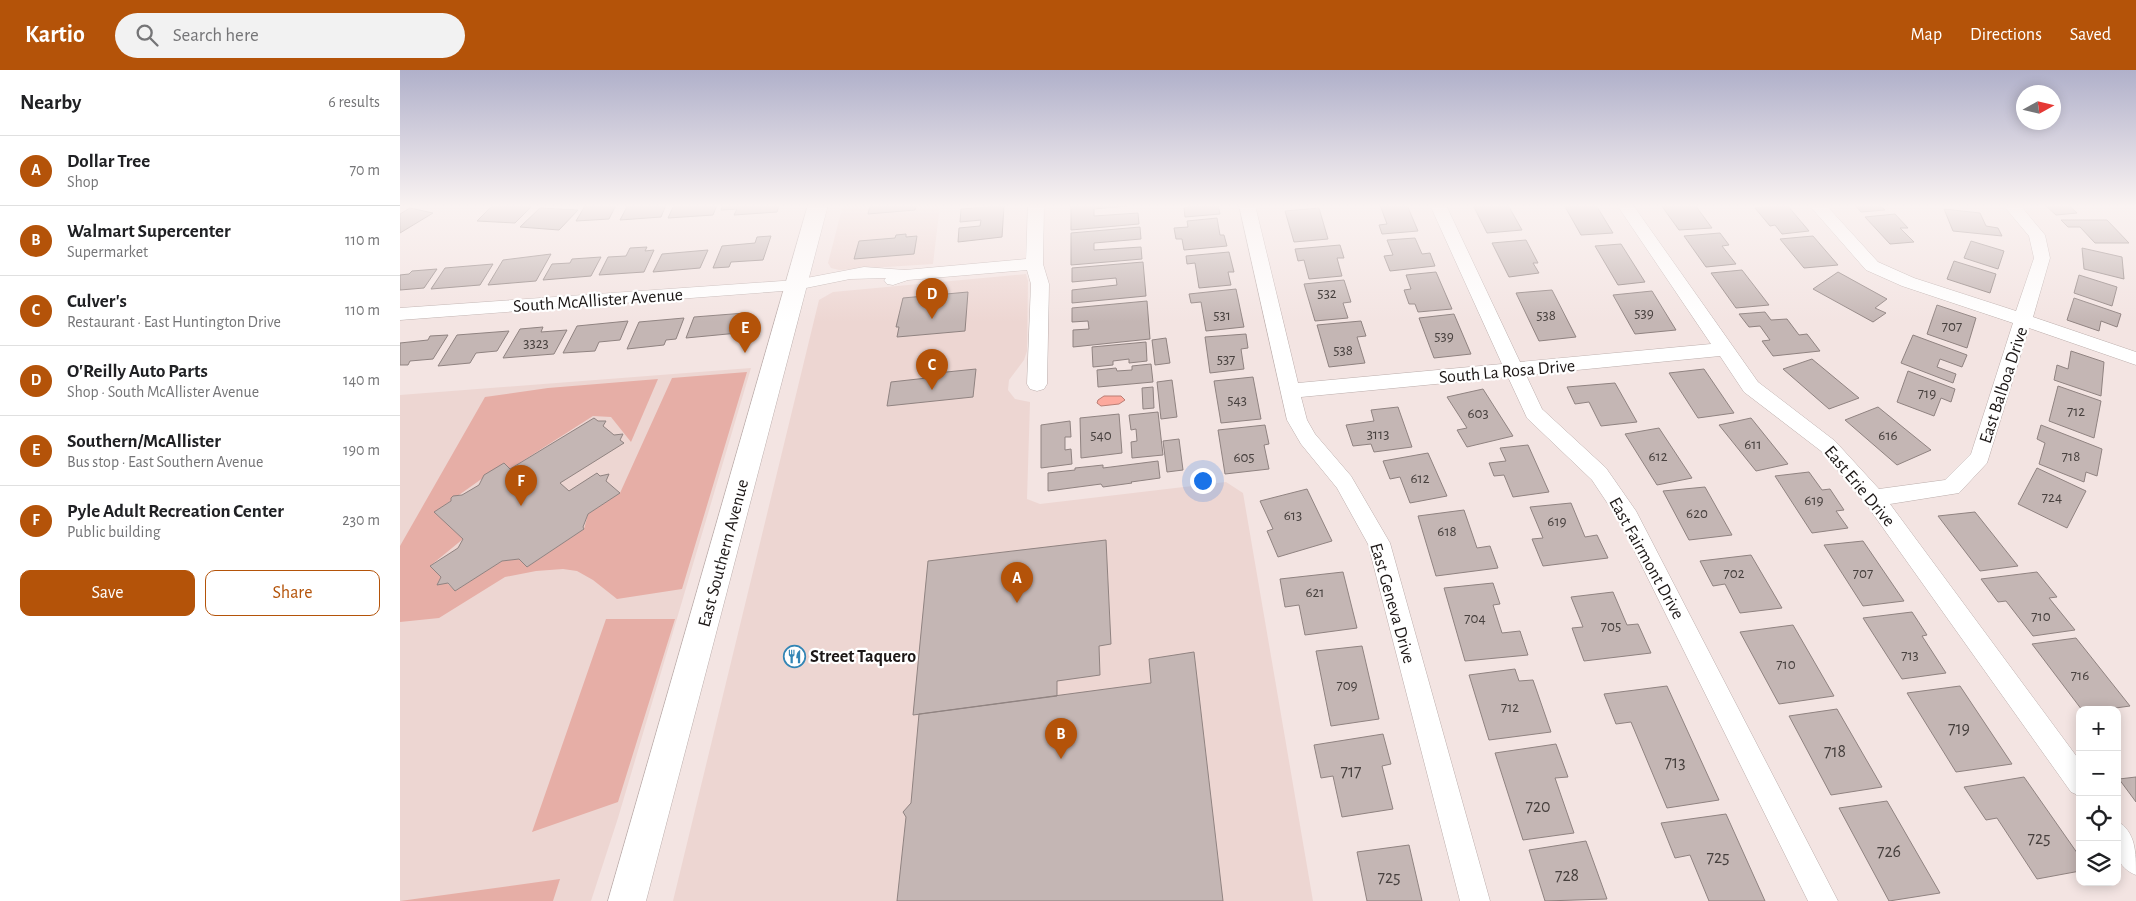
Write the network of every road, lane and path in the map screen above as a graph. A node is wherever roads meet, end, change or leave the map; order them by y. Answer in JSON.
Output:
{"nodes":[{"id":1,"x":807,"y":244,"type":"edge"},
{"id":2,"x":1035,"y":244,"type":"edge"},
{"id":3,"x":1256,"y":244,"type":"edge"},
{"id":4,"x":1455,"y":244,"type":"edge"},
{"id":5,"x":1651,"y":244,"type":"edge"},
{"id":6,"x":1852,"y":244,"type":"edge"},
{"id":7,"x":2039,"y":244,"type":"edge"},
{"id":8,"x":1034,"y":264,"type":"junction"},
{"id":9,"x":796,"y":285,"type":"junction"},
{"id":10,"x":400,"y":314,"type":"edge"},
{"id":11,"x":2024,"y":320,"type":"junction"},
{"id":12,"x":1723,"y":349,"type":"junction"},
{"id":13,"x":2136,"y":359,"type":"edge"},
{"id":14,"x":1513,"y":370,"type":"junction"},
{"id":15,"x":1037,"y":384,"type":"dead end"},
{"id":16,"x":1291,"y":391,"type":"junction"},
{"id":17,"x":1874,"y":498,"type":"junction"},
{"id":18,"x":2076,"y":777,"type":"edge"},
{"id":19,"x":2121,"y":840,"type":"edge"},
{"id":20,"x":2136,"y":861,"type":"edge"},
{"id":21,"x":627,"y":901,"type":"edge"},
{"id":22,"x":1475,"y":901,"type":"edge"},
{"id":23,"x":1823,"y":901,"type":"edge"}],
"edges":[{"from":1,"to":9,"type":"main road","name":"East Southern Avenue"},
{"from":2,"to":8,"type":"street"},
{"from":3,"to":16,"type":"street","name":"East Geneva Drive"},
{"from":4,"to":14,"type":"street","name":"East Fairmont Drive"},
{"from":5,"to":12,"type":"street","name":"East Erie Drive"},
{"from":6,"to":11,"type":"street"},
{"from":7,"to":11,"type":"street","name":"East Balboa Drive"},
{"from":8,"to":9,"type":"street","name":"South McAllister Avenue"},
{"from":8,"to":15,"type":"street"},
{"from":9,"to":10,"type":"street","name":"South McAllister Avenue"},
{"from":9,"to":21,"type":"main road","name":"East Southern Avenue"},
{"from":11,"to":13,"type":"street"},
{"from":11,"to":17,"type":"street","name":"East Balboa Drive"},
{"from":12,"to":14,"type":"street","name":"South La Rosa Drive"},
{"from":12,"to":17,"type":"street","name":"East Erie Drive"},
{"from":14,"to":16,"type":"street","name":"South La Rosa Drive"},
{"from":14,"to":23,"type":"street","name":"East Fairmont Drive"},
{"from":16,"to":22,"type":"street","name":"East Geneva Drive"},
{"from":17,"to":18,"type":"street","name":"East Erie Drive"},
{"from":19,"to":20,"type":"street"}]}
